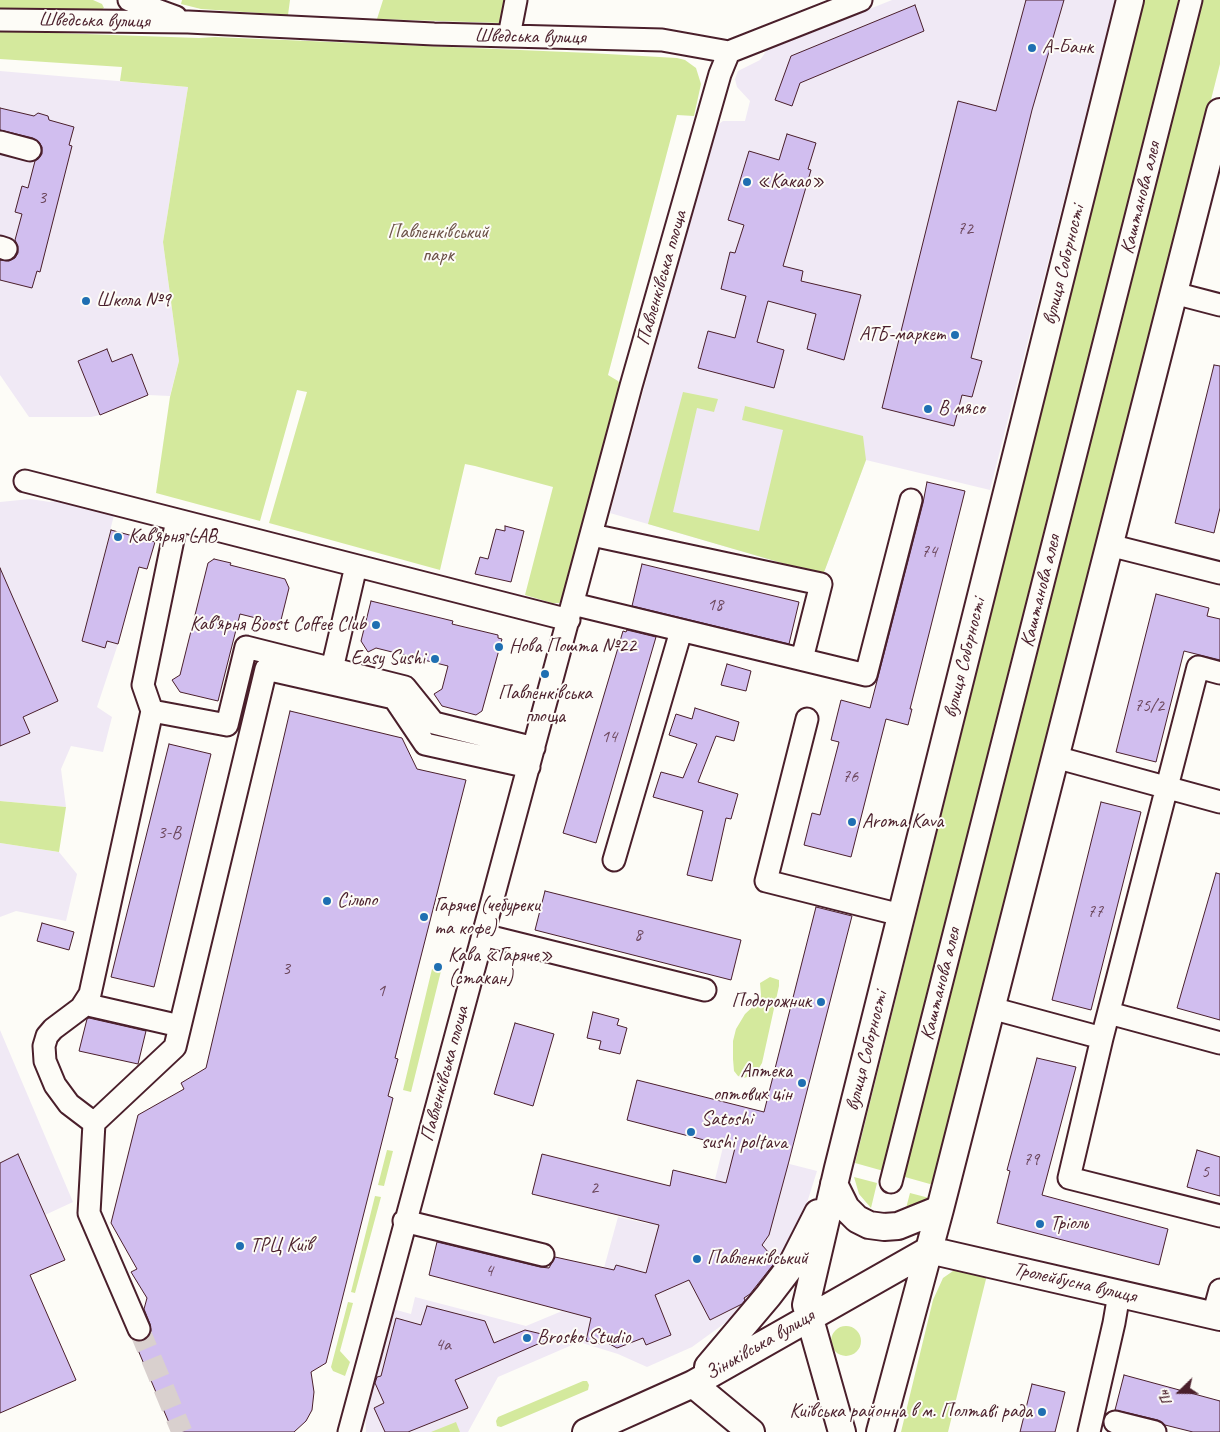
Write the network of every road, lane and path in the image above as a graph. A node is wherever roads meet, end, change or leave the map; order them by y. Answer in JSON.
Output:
{"nodes":[{"id":1,"x":129,"y":0,"type":"edge"},
{"id":2,"x":516,"y":0,"type":"edge"},
{"id":3,"x":861,"y":0,"type":"edge"},
{"id":4,"x":1130,"y":0,"type":"edge"},
{"id":5,"x":1191,"y":0,"type":"edge"},
{"id":6,"x":0,"y":20,"type":"edge"},
{"id":7,"x":188,"y":22,"type":"junction"},
{"id":8,"x":509,"y":36,"type":"junction"},
{"id":9,"x":729,"y":52,"type":"junction"},
{"id":10,"x":1220,"y":112,"type":"edge"},
{"id":11,"x":0,"y":142,"type":"edge"},
{"id":12,"x":30,"y":150,"type":"dead end"},
{"id":13,"x":1174,"y":293,"type":"junction"},
{"id":14,"x":1220,"y":305,"type":"edge"},
{"id":15,"x":24,"y":481,"type":"dead end"},
{"id":16,"x":910,"y":500,"type":"dead end"},
{"id":17,"x":177,"y":520,"type":"junction"},
{"id":18,"x":592,"y":535,"type":"junction"},
{"id":19,"x":1109,"y":545,"type":"junction"},
{"id":20,"x":356,"y":566,"type":"junction"},
{"id":21,"x":1220,"y":573,"type":"edge"},
{"id":22,"x":571,"y":612,"type":"junction"},
{"id":23,"x":681,"y":631,"type":"junction"},
{"id":24,"x":802,"y":660,"type":"junction"},
{"id":25,"x":332,"y":669,"type":"junction"},
{"id":26,"x":1220,"y":673,"type":"edge"},
{"id":27,"x":152,"y":711,"type":"junction"},
{"id":28,"x":806,"y":719,"type":"dead end"},
{"id":29,"x":1055,"y":757,"type":"junction"},
{"id":30,"x":531,"y":758,"type":"junction"},
{"id":31,"x":1167,"y":787,"type":"junction"},
{"id":32,"x":1220,"y":802,"type":"edge"},
{"id":33,"x":614,"y":860,"type":"dead end"},
{"id":34,"x":901,"y":915,"type":"junction"},
{"id":35,"x":483,"y":935,"type":"junction"},
{"id":36,"x":706,"y":990,"type":"dead end"},
{"id":37,"x":84,"y":1004,"type":"junction"},
{"id":38,"x":991,"y":1008,"type":"junction"},
{"id":39,"x":1109,"y":1013,"type":"junction"},
{"id":40,"x":180,"y":1026,"type":"junction"},
{"id":41,"x":1102,"y":1038,"type":"junction"},
{"id":42,"x":1220,"y":1043,"type":"edge"},
{"id":43,"x":94,"y":1123,"type":"junction"},
{"id":44,"x":891,"y":1182,"type":"dead end"},
{"id":45,"x":834,"y":1184,"type":"junction"},
{"id":46,"x":940,"y":1209,"type":"junction"},
{"id":47,"x":1220,"y":1216,"type":"edge"},
{"id":48,"x":404,"y":1221,"type":"junction"},
{"id":49,"x":929,"y":1250,"type":"junction"},
{"id":50,"x":543,"y":1255,"type":"dead end"},
{"id":51,"x":1220,"y":1290,"type":"edge"},
{"id":52,"x":1119,"y":1294,"type":"junction"},
{"id":53,"x":1217,"y":1316,"type":"edge"},
{"id":54,"x":810,"y":1317,"type":"junction"},
{"id":55,"x":139,"y":1330,"type":"tunnel mouth"},
{"id":56,"x":693,"y":1384,"type":"junction"},
{"id":57,"x":1115,"y":1422,"type":"dead end"},
{"id":58,"x":835,"y":1426,"type":"edge"},
{"id":59,"x":349,"y":1432,"type":"edge"},
{"id":60,"x":586,"y":1432,"type":"edge"},
{"id":61,"x":750,"y":1432,"type":"edge"},
{"id":62,"x":880,"y":1432,"type":"edge"},
{"id":63,"x":1089,"y":1432,"type":"edge"},
{"id":64,"x":1154,"y":1432,"type":"edge"}],
"edges":[{"from":1,"to":7,"type":"street","name":"Шведська вулиця"},
{"from":2,"to":8,"type":"street"},
{"from":3,"to":9,"type":"street"},
{"from":4,"to":34,"type":"main road","name":"вулиця Соборності"},
{"from":5,"to":44,"type":"street","name":"Каштанова алея"},
{"from":6,"to":7,"type":"street","name":"Шведська вулиця"},
{"from":7,"to":8,"type":"street","name":"Шведська вулиця"},
{"from":8,"to":9,"type":"street","name":"Шведська вулиця"},
{"from":9,"to":18,"type":"street","name":"Павленківська площа"},
{"from":10,"to":13,"type":"main road"},
{"from":11,"to":12,"type":"street"},
{"from":13,"to":14,"type":"street"},
{"from":13,"to":19,"type":"main road"},
{"from":15,"to":17,"type":"street"},
{"from":16,"to":24,"type":"street"},
{"from":17,"to":20,"type":"street"},
{"from":17,"to":27,"type":"street"},
{"from":18,"to":22,"type":"street","name":"Павленківська площа"},
{"from":18,"to":24,"type":"street"},
{"from":19,"to":21,"type":"street"},
{"from":19,"to":29,"type":"main road"},
{"from":20,"to":22,"type":"street"},
{"from":20,"to":25,"type":"street"},
{"from":22,"to":23,"type":"street"},
{"from":22,"to":30,"type":"street","name":"Павленківська площа"},
{"from":23,"to":24,"type":"street"},
{"from":23,"to":33,"type":"street"},
{"from":25,"to":27,"type":"street"},
{"from":25,"to":30,"type":"street"},
{"from":26,"to":31,"type":"street"},
{"from":27,"to":37,"type":"street"},
{"from":28,"to":34,"type":"street"},
{"from":29,"to":31,"type":"street"},
{"from":29,"to":38,"type":"main road"},
{"from":30,"to":35,"type":"street","name":"Павленківська площа"},
{"from":30,"to":40,"type":"street"},
{"from":31,"to":32,"type":"street"},
{"from":31,"to":39,"type":"street"},
{"from":34,"to":45,"type":"main road","name":"вулиця Соборності"},
{"from":35,"to":36,"type":"street"},
{"from":35,"to":48,"type":"street","name":"Павленківська площа"},
{"from":37,"to":40,"type":"street"},
{"from":37,"to":43,"type":"street"},
{"from":38,"to":41,"type":"street"},
{"from":38,"to":46,"type":"main road"},
{"from":39,"to":41,"type":"street"},
{"from":39,"to":42,"type":"street"},
{"from":40,"to":43,"type":"street"},
{"from":41,"to":47,"type":"street"},
{"from":43,"to":55,"type":"street"},
{"from":45,"to":46,"type":"main road"},
{"from":45,"to":54,"type":"main road","name":"вулиця Соборності"},
{"from":45,"to":56,"type":"main road"},
{"from":46,"to":49,"type":"main road"},
{"from":48,"to":50,"type":"street"},
{"from":48,"to":59,"type":"street","name":"Павленківська площа"},
{"from":49,"to":52,"type":"main road","name":"Тролейбусна вулиця"},
{"from":49,"to":54,"type":"main road","name":"Зіньківська вулиця"},
{"from":49,"to":62,"type":"main road"},
{"from":51,"to":53,"type":"street"},
{"from":52,"to":53,"type":"main road","name":"Тролейбусна вулиця"},
{"from":52,"to":63,"type":"street"},
{"from":54,"to":56,"type":"main road","name":"Зіньківська вулиця"},
{"from":54,"to":58,"type":"main road","name":"вулиця Соборності"},
{"from":56,"to":60,"type":"main road","name":"Зіньківська вулиця"},
{"from":56,"to":61,"type":"main road"},
{"from":57,"to":64,"type":"street"}]}
